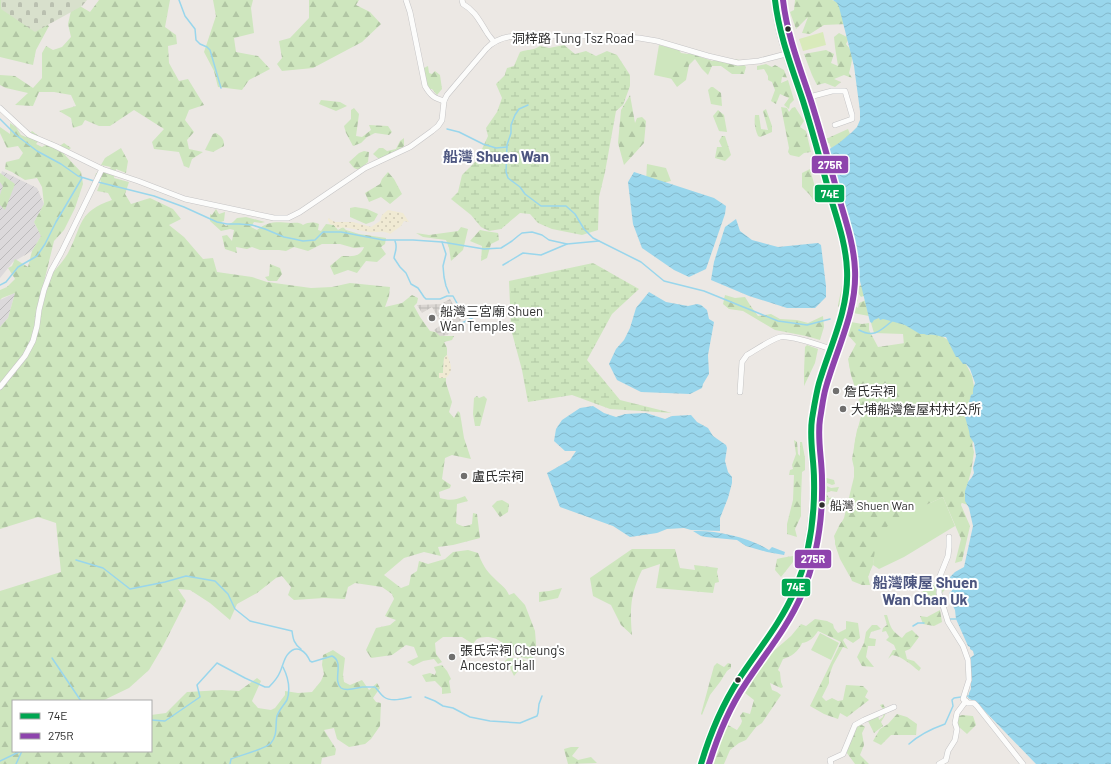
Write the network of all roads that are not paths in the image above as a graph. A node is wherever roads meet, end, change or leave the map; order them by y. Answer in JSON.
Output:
{"nodes":[{"id":1,"x":406,"y":0,"type":"edge"},
{"id":2,"x":462,"y":0,"type":"edge"},
{"id":3,"x":775,"y":0,"type":"edge"},
{"id":4,"x":494,"y":42,"type":"junction"},
{"id":5,"x":786,"y":54,"type":"junction"},
{"id":6,"x":802,"y":99,"type":"junction"},
{"id":7,"x":444,"y":101,"type":"junction"},
{"id":8,"x":0,"y":108,"type":"edge"},
{"id":9,"x":835,"y":125,"type":"dead end"},
{"id":10,"x":102,"y":169,"type":"junction"},
{"id":11,"x":831,"y":349,"type":"junction"},
{"id":12,"x":0,"y":386,"type":"edge"},
{"id":13,"x":740,"y":392,"type":"dead end"},
{"id":14,"x":949,"y":537,"type":"dead end"},
{"id":15,"x":964,"y":697,"type":"junction"},
{"id":16,"x":894,"y":707,"type":"dead end"},
{"id":17,"x":701,"y":764,"type":"edge"},
{"id":18,"x":831,"y":764,"type":"edge"},
{"id":19,"x":939,"y":764,"type":"edge"},
{"id":20,"x":1023,"y":764,"type":"edge"}],
"edges":[{"from":1,"to":7,"type":"street"},
{"from":2,"to":4,"type":"street"},
{"from":3,"to":5,"type":"main road"},
{"from":4,"to":5,"type":"street","name":"洞梓路 Tung Tsz Road"},
{"from":4,"to":7,"type":"street","name":"洞梓路 Tung Tsz Road"},
{"from":5,"to":6,"type":"main road"},
{"from":6,"to":9,"type":"street"},
{"from":6,"to":11,"type":"main road"},
{"from":7,"to":10,"type":"street","name":"洞梓路 Tung Tsz Road"},
{"from":8,"to":10,"type":"street","name":"洞梓路 Tung Tsz Road"},
{"from":10,"to":12,"type":"street"},
{"from":11,"to":13,"type":"street"},
{"from":11,"to":17,"type":"main road"},
{"from":14,"to":15,"type":"street"},
{"from":15,"to":19,"type":"street"},
{"from":15,"to":20,"type":"street"},
{"from":16,"to":18,"type":"street"}]}
